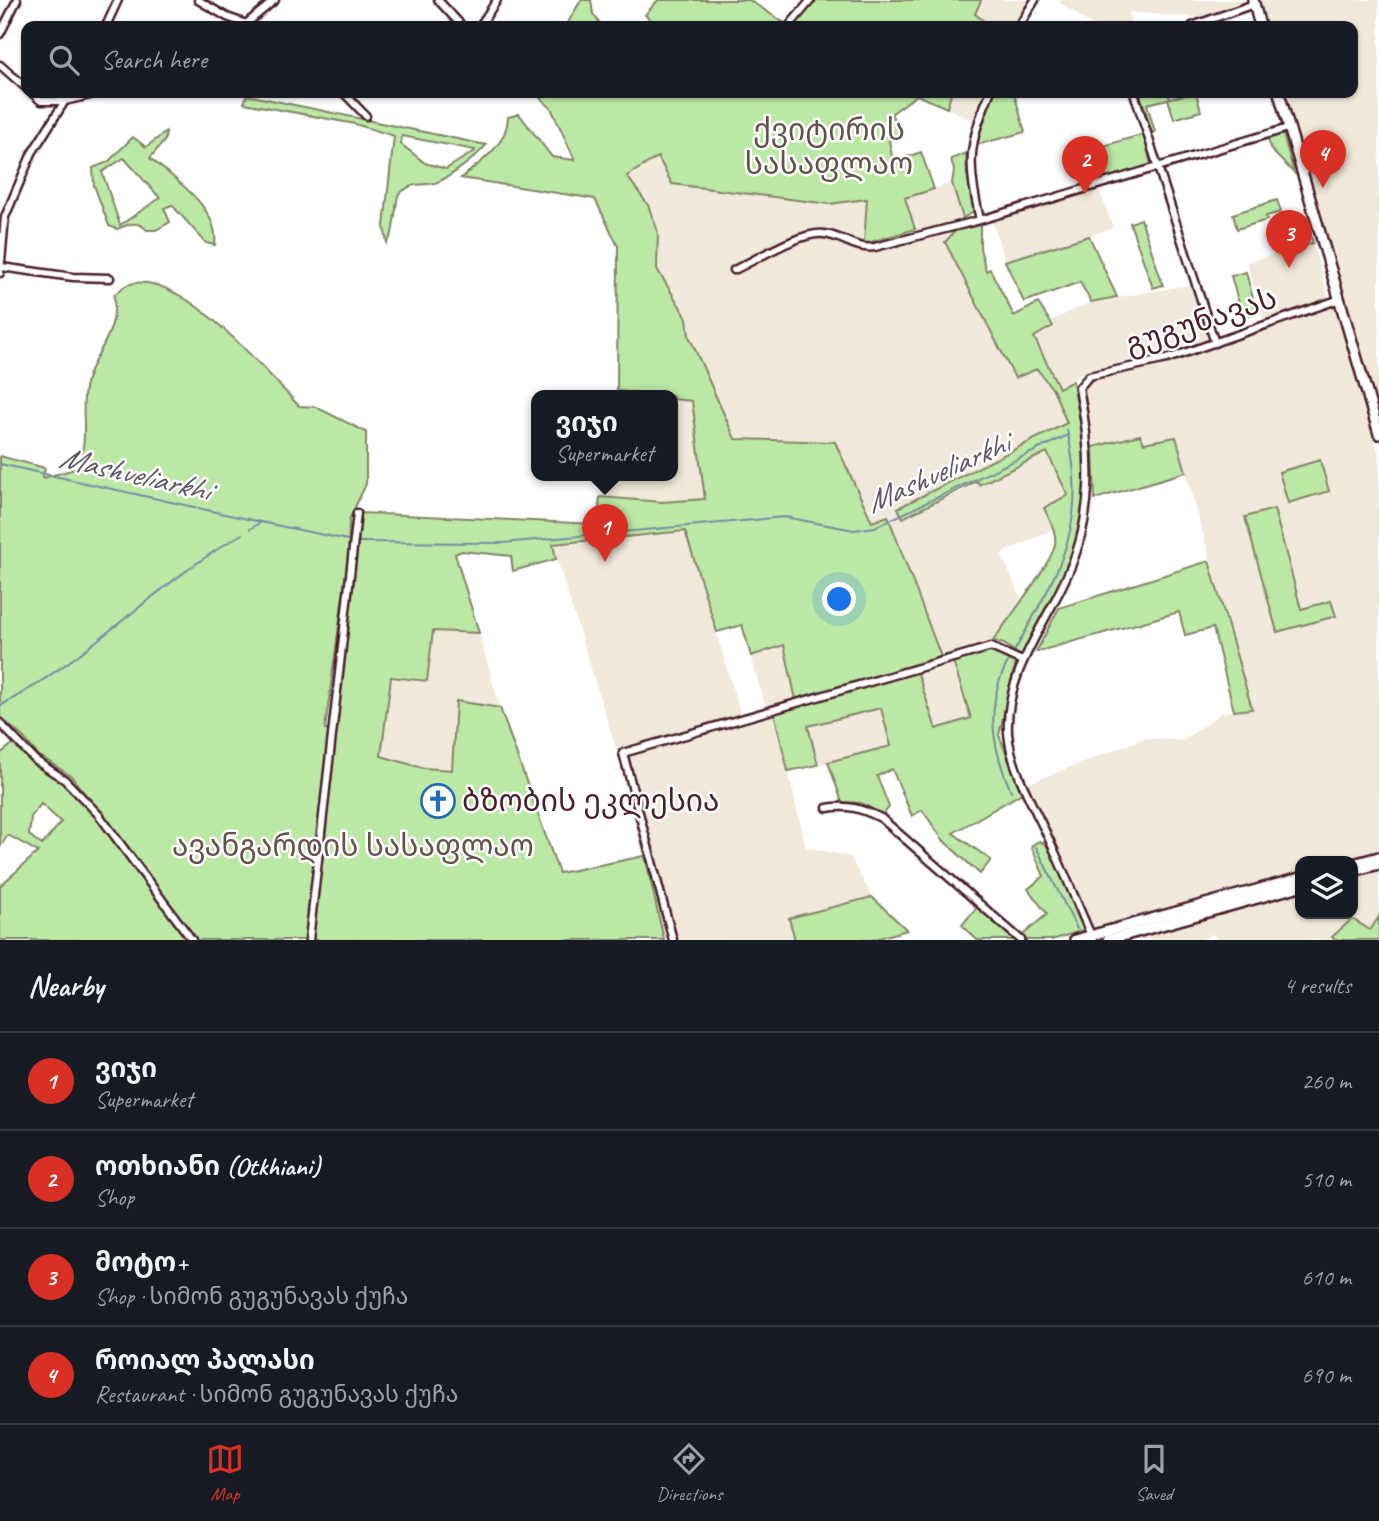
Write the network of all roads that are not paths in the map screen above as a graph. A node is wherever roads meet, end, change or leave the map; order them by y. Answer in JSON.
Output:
{"nodes":[{"id":1,"x":17,"y":0,"type":"edge"},
{"id":2,"x":118,"y":0,"type":"edge"},
{"id":3,"x":198,"y":0,"type":"edge"},
{"id":4,"x":275,"y":0,"type":"edge"},
{"id":5,"x":438,"y":0,"type":"edge"},
{"id":6,"x":497,"y":0,"type":"edge"},
{"id":7,"x":811,"y":0,"type":"edge"},
{"id":8,"x":1035,"y":0,"type":"edge"},
{"id":9,"x":1254,"y":2,"type":"edge"},
{"id":10,"x":108,"y":21,"type":"edge"},
{"id":11,"x":238,"y":21,"type":"edge"},
{"id":12,"x":253,"y":21,"type":"edge"},
{"id":13,"x":457,"y":21,"type":"edge"},
{"id":14,"x":483,"y":21,"type":"edge"},
{"id":15,"x":793,"y":21,"type":"edge"},
{"id":16,"x":1022,"y":21,"type":"edge"},
{"id":17,"x":1205,"y":21,"type":"edge"},
{"id":18,"x":1259,"y":21,"type":"edge"},
{"id":19,"x":0,"y":34,"type":"edge"},
{"id":20,"x":0,"y":65,"type":"edge"},
{"id":21,"x":21,"y":84,"type":"edge"},
{"id":22,"x":38,"y":98,"type":"edge"},
{"id":23,"x":67,"y":98,"type":"edge"},
{"id":24,"x":78,"y":98,"type":"edge"},
{"id":25,"x":349,"y":98,"type":"edge"},
{"id":26,"x":988,"y":98,"type":"edge"},
{"id":27,"x":1136,"y":98,"type":"edge"},
{"id":28,"x":1280,"y":98,"type":"edge"},
{"id":29,"x":65,"y":101,"type":"junction"},
{"id":30,"x":366,"y":116,"type":"dead end"},
{"id":31,"x":1288,"y":128,"type":"junction"},
{"id":32,"x":1157,"y":167,"type":"junction"},
{"id":33,"x":980,"y":220,"type":"junction"},
{"id":34,"x":1,"y":269,"type":"edge"},
{"id":35,"x":734,"y":270,"type":"dead end"},
{"id":36,"x":110,"y":278,"type":"dead end"},
{"id":37,"x":1339,"y":299,"type":"junction"},
{"id":38,"x":1215,"y":343,"type":"junction"},
{"id":39,"x":1379,"y":434,"type":"edge"},
{"id":40,"x":357,"y":513,"type":"dead end"},
{"id":41,"x":1022,"y":661,"type":"junction"},
{"id":42,"x":0,"y":723,"type":"edge"},
{"id":43,"x":827,"y":808,"type":"dead end"},
{"id":44,"x":1379,"y":856,"type":"edge"},
{"id":45,"x":1358,"y":862,"type":"edge"},
{"id":46,"x":1379,"y":864,"type":"edge"},
{"id":47,"x":1358,"y":870,"type":"edge"},
{"id":48,"x":1295,"y":879,"type":"edge"},
{"id":49,"x":1295,"y":887,"type":"edge"},
{"id":50,"x":1092,"y":938,"type":"edge"},
{"id":51,"x":192,"y":940,"type":"edge"},
{"id":52,"x":309,"y":940,"type":"edge"},
{"id":53,"x":673,"y":940,"type":"edge"},
{"id":54,"x":1021,"y":940,"type":"edge"},
{"id":55,"x":1075,"y":940,"type":"edge"},
{"id":56,"x":1108,"y":940,"type":"edge"}],
"edges":[{"from":1,"to":19,"type":"street"},
{"from":2,"to":10,"type":"street"},
{"from":3,"to":11,"type":"street"},
{"from":4,"to":12,"type":"street"},
{"from":5,"to":13,"type":"street"},
{"from":6,"to":14,"type":"street"},
{"from":7,"to":15,"type":"street"},
{"from":8,"to":16,"type":"street"},
{"from":9,"to":17,"type":"street"},
{"from":9,"to":18,"type":"main road"},
{"from":20,"to":21,"type":"street"},
{"from":22,"to":29,"type":"street"},
{"from":23,"to":29,"type":"street"},
{"from":24,"to":29,"type":"street"},
{"from":25,"to":30,"type":"street"},
{"from":26,"to":33,"type":"street"},
{"from":27,"to":32,"type":"street"},
{"from":28,"to":31,"type":"main road"},
{"from":29,"to":34,"type":"street"},
{"from":31,"to":32,"type":"street"},
{"from":31,"to":37,"type":"main road"},
{"from":32,"to":33,"type":"street"},
{"from":32,"to":38,"type":"street"},
{"from":33,"to":35,"type":"street"},
{"from":34,"to":36,"type":"street"},
{"from":37,"to":38,"type":"street","name":"გუგუნავას"},
{"from":37,"to":39,"type":"main road"},
{"from":38,"to":41,"type":"street","name":"გუგუნავას"},
{"from":40,"to":52,"type":"street"},
{"from":41,"to":50,"type":"street"},
{"from":41,"to":53,"type":"street"},
{"from":42,"to":51,"type":"street"},
{"from":43,"to":54,"type":"street"},
{"from":44,"to":45,"type":"main road"},
{"from":46,"to":47,"type":"main road"},
{"from":48,"to":50,"type":"main road"},
{"from":49,"to":56,"type":"main road"},
{"from":50,"to":55,"type":"main road"}]}
